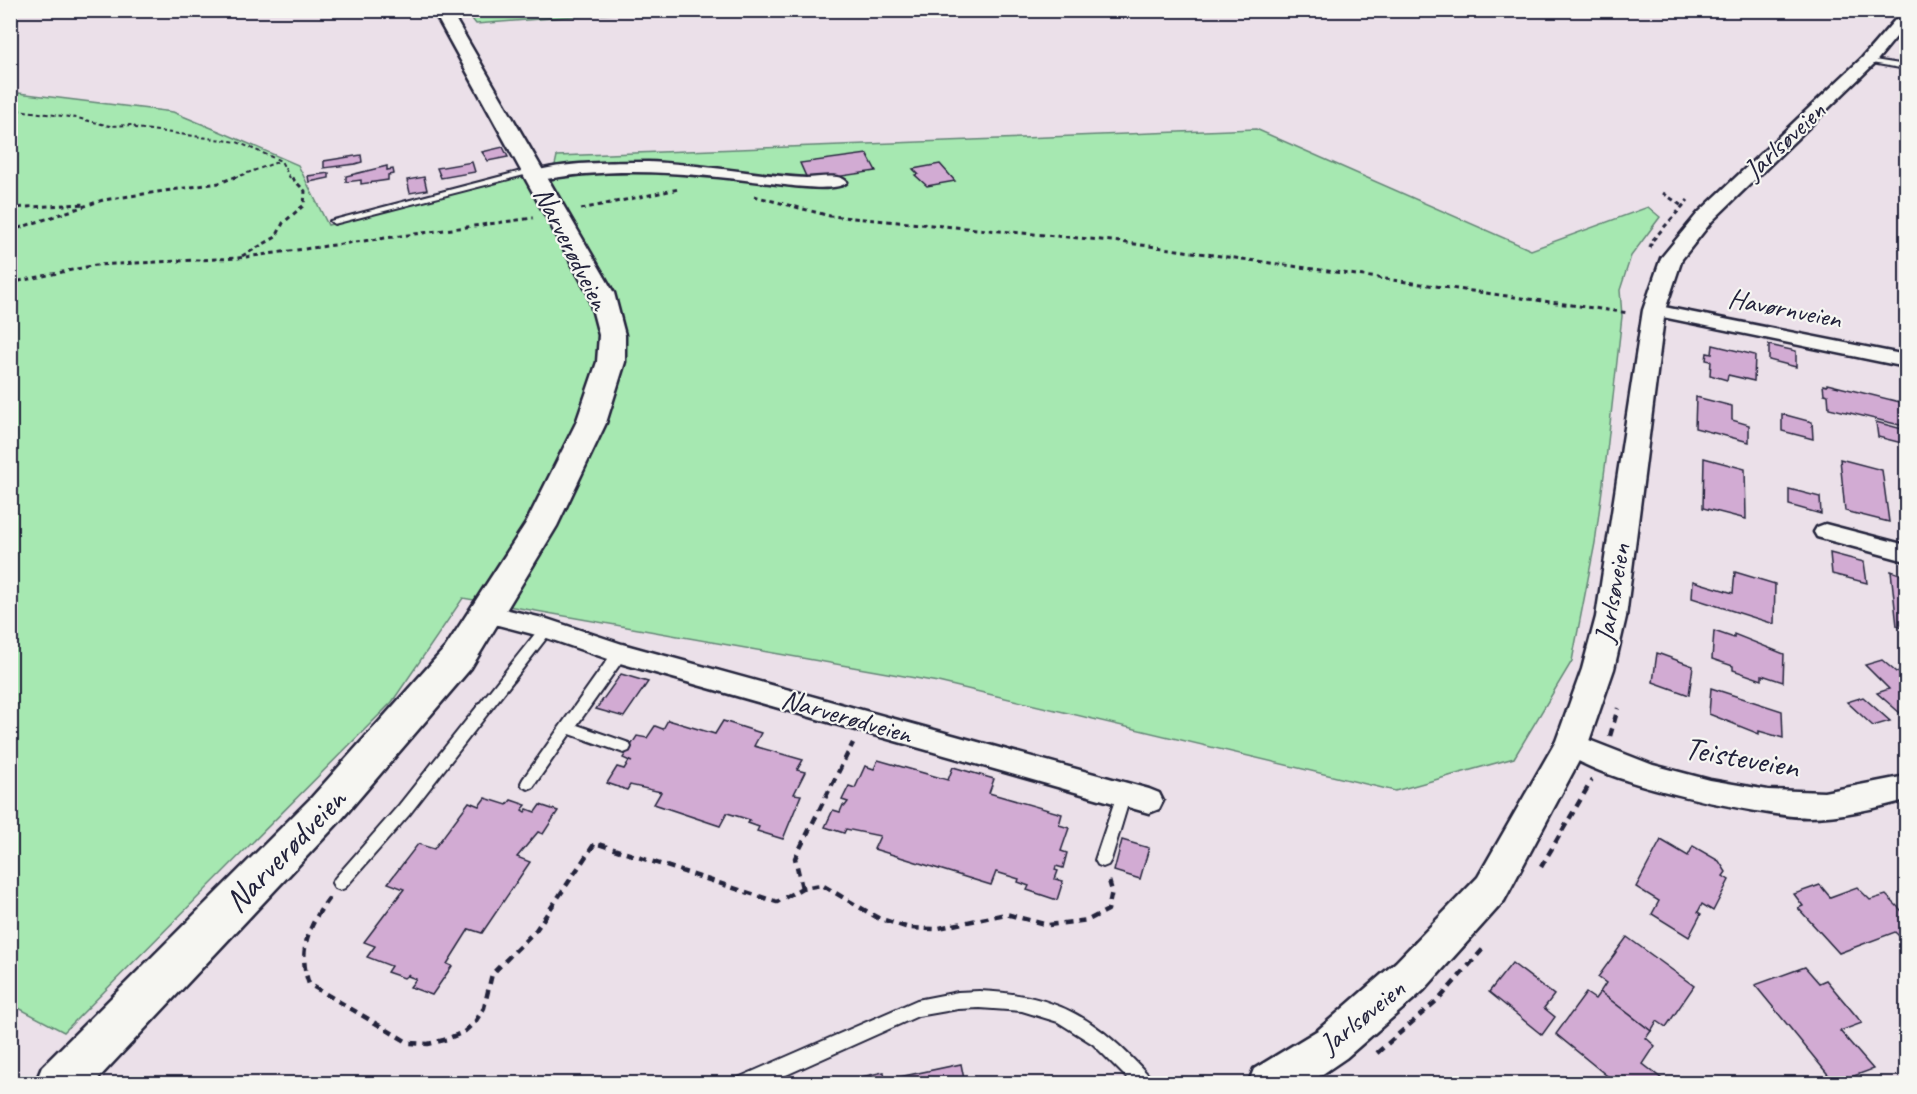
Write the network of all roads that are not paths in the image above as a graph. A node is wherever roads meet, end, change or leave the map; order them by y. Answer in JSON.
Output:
{"nodes":[{"id":1,"x":448,"y":14,"type":"edge"},
{"id":2,"x":1906,"y":16,"type":"edge"},
{"id":3,"x":1868,"y":61,"type":"junction"},
{"id":4,"x":1906,"y":67,"type":"edge"},
{"id":5,"x":534,"y":173,"type":"junction"},
{"id":6,"x":839,"y":182,"type":"dead end"},
{"id":7,"x":334,"y":221,"type":"dead end"},
{"id":8,"x":1642,"y":311,"type":"junction"},
{"id":9,"x":1906,"y":361,"type":"edge"},
{"id":10,"x":1825,"y":532,"type":"dead end"},
{"id":11,"x":1906,"y":554,"type":"edge"},
{"id":12,"x":488,"y":614,"type":"junction"},
{"id":13,"x":547,"y":628,"type":"junction"},
{"id":14,"x":620,"y":652,"type":"junction"},
{"id":15,"x":567,"y":727,"type":"junction"},
{"id":16,"x":1572,"y":744,"type":"junction"},
{"id":17,"x":624,"y":747,"type":"dead end"},
{"id":18,"x":528,"y":783,"type":"dead end"},
{"id":19,"x":1906,"y":788,"type":"edge"},
{"id":20,"x":1124,"y":794,"type":"junction"},
{"id":21,"x":1149,"y":801,"type":"dead end"},
{"id":22,"x":1103,"y":860,"type":"road end"},
{"id":23,"x":340,"y":883,"type":"road end"},
{"id":24,"x":70,"y":1080,"type":"edge"},
{"id":25,"x":744,"y":1083,"type":"edge"},
{"id":26,"x":1145,"y":1083,"type":"edge"},
{"id":27,"x":1269,"y":1083,"type":"edge"}],
"edges":[{"from":1,"to":5,"type":"main road","name":"Narverødveien"},
{"from":2,"to":3,"type":"street","name":"Jarlsøveien"},
{"from":3,"to":4,"type":"lane"},
{"from":3,"to":8,"type":"street","name":"Jarlsøveien"},
{"from":5,"to":6,"type":"street","name":"Narverødveien"},
{"from":5,"to":7,"type":"lane"},
{"from":5,"to":12,"type":"main road","name":"Narverødveien"},
{"from":8,"to":9,"type":"street","name":"Havørnveien"},
{"from":8,"to":16,"type":"street","name":"Jarlsøveien"},
{"from":10,"to":11,"type":"street"},
{"from":12,"to":13,"type":"street","name":"Narverødveien"},
{"from":12,"to":24,"type":"main road","name":"Narverødveien"},
{"from":13,"to":14,"type":"street","name":"Narverødveien"},
{"from":13,"to":23,"type":"lane","name":"Narverødveien"},
{"from":14,"to":15,"type":"lane"},
{"from":14,"to":20,"type":"street","name":"Narverødveien"},
{"from":15,"to":17,"type":"lane"},
{"from":15,"to":18,"type":"lane"},
{"from":16,"to":19,"type":"street","name":"Teisteveien"},
{"from":16,"to":27,"type":"street","name":"Jarlsøveien"},
{"from":20,"to":21,"type":"street","name":"Narverødveien"},
{"from":20,"to":22,"type":"lane"},
{"from":25,"to":26,"type":"lane"}]}
